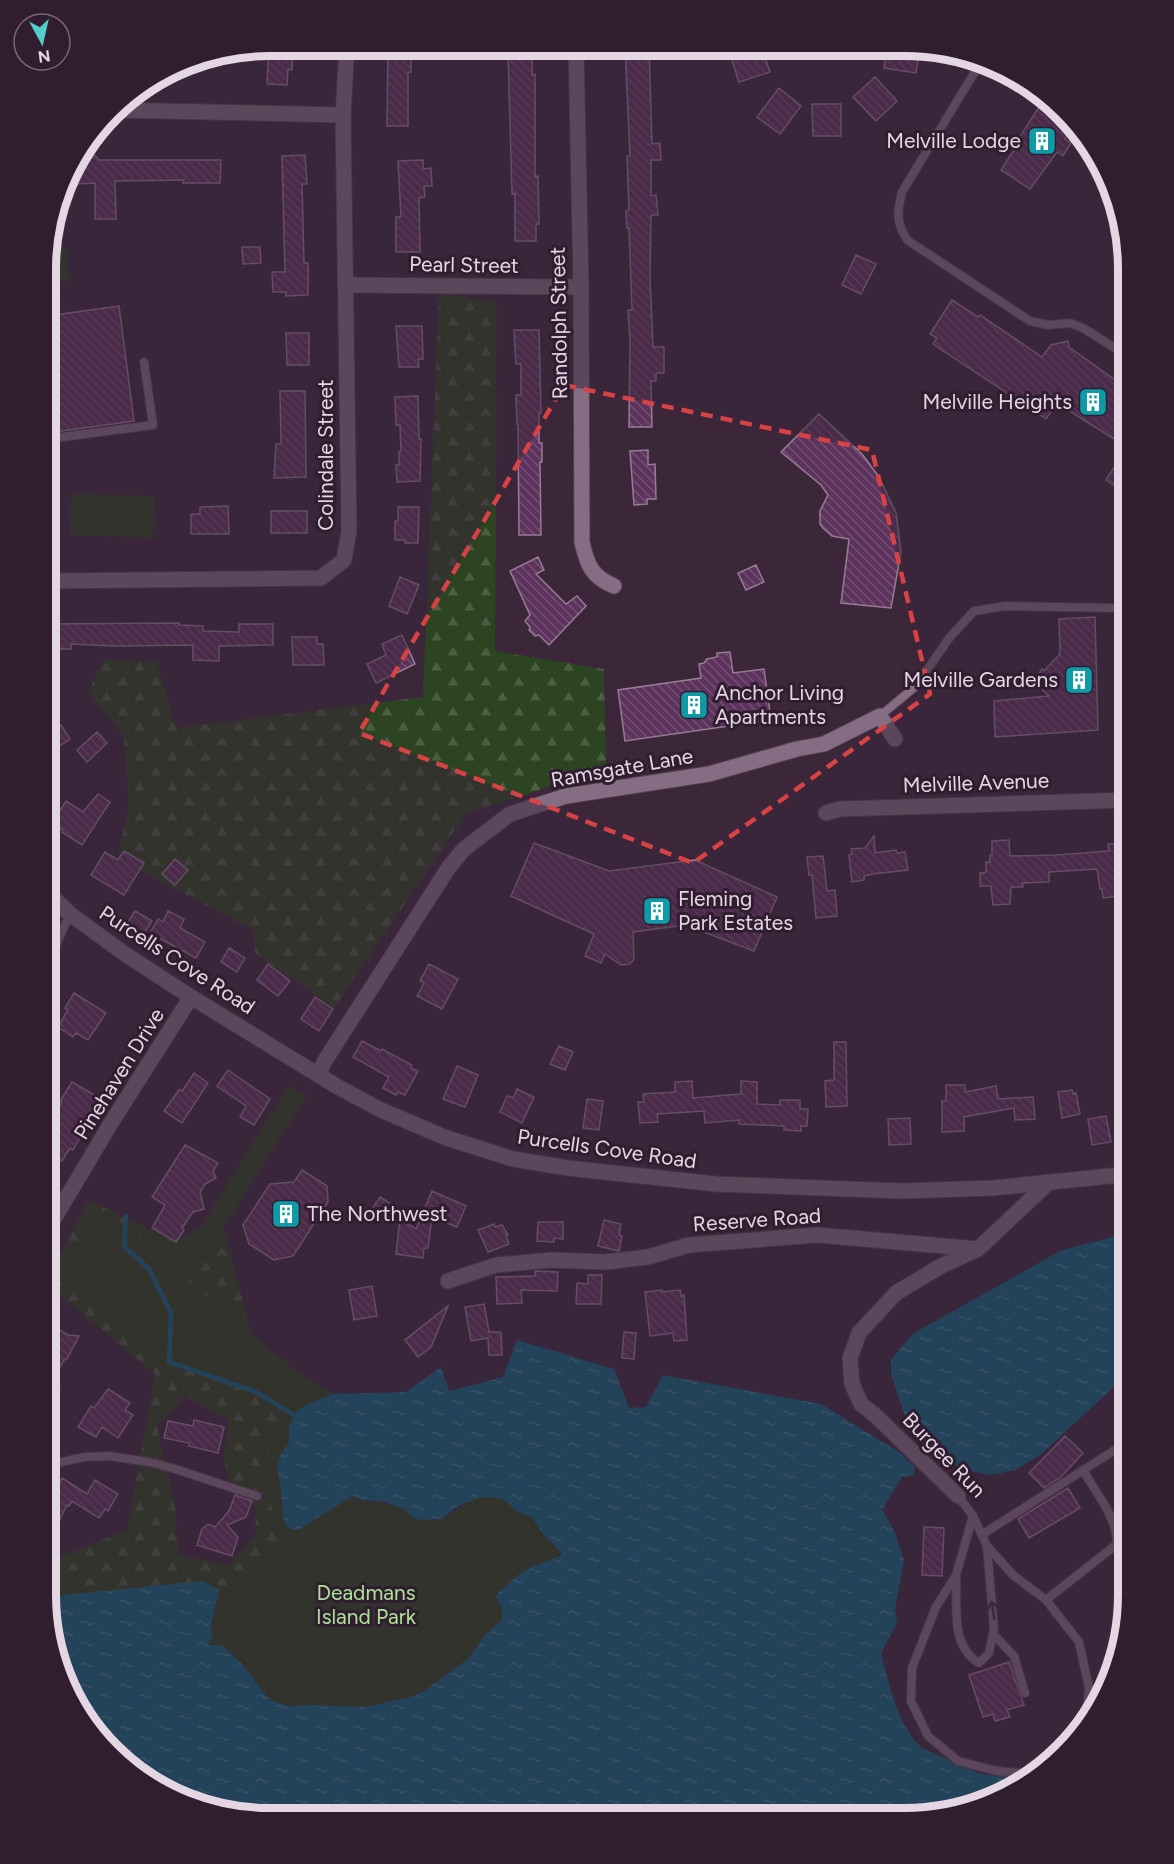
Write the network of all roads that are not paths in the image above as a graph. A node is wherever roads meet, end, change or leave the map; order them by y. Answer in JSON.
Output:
{"nodes":[{"id":1,"x":346,"y":56,"type":"edge"},
{"id":2,"x":576,"y":56,"type":"edge"},
{"id":3,"x":977,"y":68,"type":"edge"},
{"id":4,"x":126,"y":110,"type":"edge"},
{"id":5,"x":343,"y":115,"type":"junction"},
{"id":6,"x":346,"y":285,"type":"junction"},
{"id":7,"x":581,"y":287,"type":"junction"},
{"id":8,"x":1118,"y":350,"type":"edge"},
{"id":9,"x":144,"y":362,"type":"dead end"},
{"id":10,"x":56,"y":438,"type":"edge"},
{"id":11,"x":56,"y":581,"type":"edge"},
{"id":12,"x":614,"y":586,"type":"dead end"},
{"id":13,"x":1118,"y":609,"type":"edge"},
{"id":14,"x":880,"y":716,"type":"junction"},
{"id":15,"x":895,"y":739,"type":"dead end"},
{"id":16,"x":1118,"y":800,"type":"edge"},
{"id":17,"x":826,"y":813,"type":"dead end"},
{"id":18,"x":56,"y":901,"type":"edge"},
{"id":19,"x":70,"y":914,"type":"junction"},
{"id":20,"x":56,"y":938,"type":"edge"},
{"id":21,"x":191,"y":997,"type":"junction"},
{"id":22,"x":318,"y":1075,"type":"junction"},
{"id":23,"x":1118,"y":1175,"type":"edge"},
{"id":24,"x":1047,"y":1184,"type":"junction"},
{"id":25,"x":56,"y":1216,"type":"edge"},
{"id":26,"x":978,"y":1249,"type":"junction"},
{"id":27,"x":448,"y":1281,"type":"dead end"},
{"id":28,"x":1118,"y":1448,"type":"edge"},
{"id":29,"x":56,"y":1463,"type":"edge"},
{"id":30,"x":1083,"y":1470,"type":"junction"},
{"id":31,"x":258,"y":1496,"type":"dead end"},
{"id":32,"x":958,"y":1496,"type":"joint"},
{"id":33,"x":974,"y":1516,"type":"junction"},
{"id":34,"x":983,"y":1534,"type":"junction"},
{"id":35,"x":987,"y":1546,"type":"junction"},
{"id":36,"x":956,"y":1575,"type":"junction"},
{"id":37,"x":1046,"y":1600,"type":"junction"},
{"id":38,"x":993,"y":1634,"type":"junction"},
{"id":39,"x":1026,"y":1693,"type":"dead end"},
{"id":40,"x":1087,"y":1707,"type":"edge"},
{"id":41,"x":1025,"y":1772,"type":"edge"}],
"edges":[{"from":1,"to":5,"type":"street","name":"Colindale Street"},
{"from":2,"to":7,"type":"street","name":"Randolph Street"},
{"from":3,"to":8,"type":"lane"},
{"from":4,"to":5,"type":"street"},
{"from":5,"to":6,"type":"street","name":"Colindale Street"},
{"from":6,"to":7,"type":"street","name":"Pearl Street"},
{"from":6,"to":11,"type":"street","name":"Colindale Street"},
{"from":7,"to":12,"type":"street","name":"Randolph Street"},
{"from":9,"to":10,"type":"lane"},
{"from":13,"to":14,"type":"lane","name":"Ramsgate Lane"},
{"from":14,"to":15,"type":"street"},
{"from":14,"to":22,"type":"street","name":"Ramsgate Lane"},
{"from":16,"to":17,"type":"street","name":"Melville Avenue"},
{"from":18,"to":19,"type":"street","name":"Purcells Cove Road"},
{"from":19,"to":20,"type":"lane"},
{"from":19,"to":21,"type":"street","name":"Purcells Cove Road"},
{"from":21,"to":22,"type":"street","name":"Purcells Cove Road"},
{"from":21,"to":25,"type":"street","name":"Pinehaven Drive"},
{"from":22,"to":24,"type":"street","name":"Purcells Cove Road"},
{"from":23,"to":24,"type":"street","name":"Purcells Cove Road"},
{"from":24,"to":26,"type":"street"},
{"from":26,"to":27,"type":"street","name":"Reserve Road"},
{"from":26,"to":32,"type":"street","name":"Burgee Run"},
{"from":28,"to":30,"type":"lane"},
{"from":29,"to":31,"type":"lane"},
{"from":30,"to":34,"type":"lane"},
{"from":30,"to":37,"type":"lane"},
{"from":32,"to":33,"type":"lane","name":"Burgee Run"},
{"from":33,"to":34,"type":"lane","name":"Burgee Run"},
{"from":33,"to":36,"type":"lane"},
{"from":34,"to":35,"type":"lane","name":"Burgee Run"},
{"from":35,"to":37,"type":"lane"},
{"from":38,"to":35,"type":"lane","name":"Burgee Run","one_way":true},
{"from":36,"to":38,"type":"lane","name":"Burgee Run"},
{"from":36,"to":41,"type":"lane"},
{"from":37,"to":40,"type":"lane"},
{"from":38,"to":39,"type":"lane"}]}
